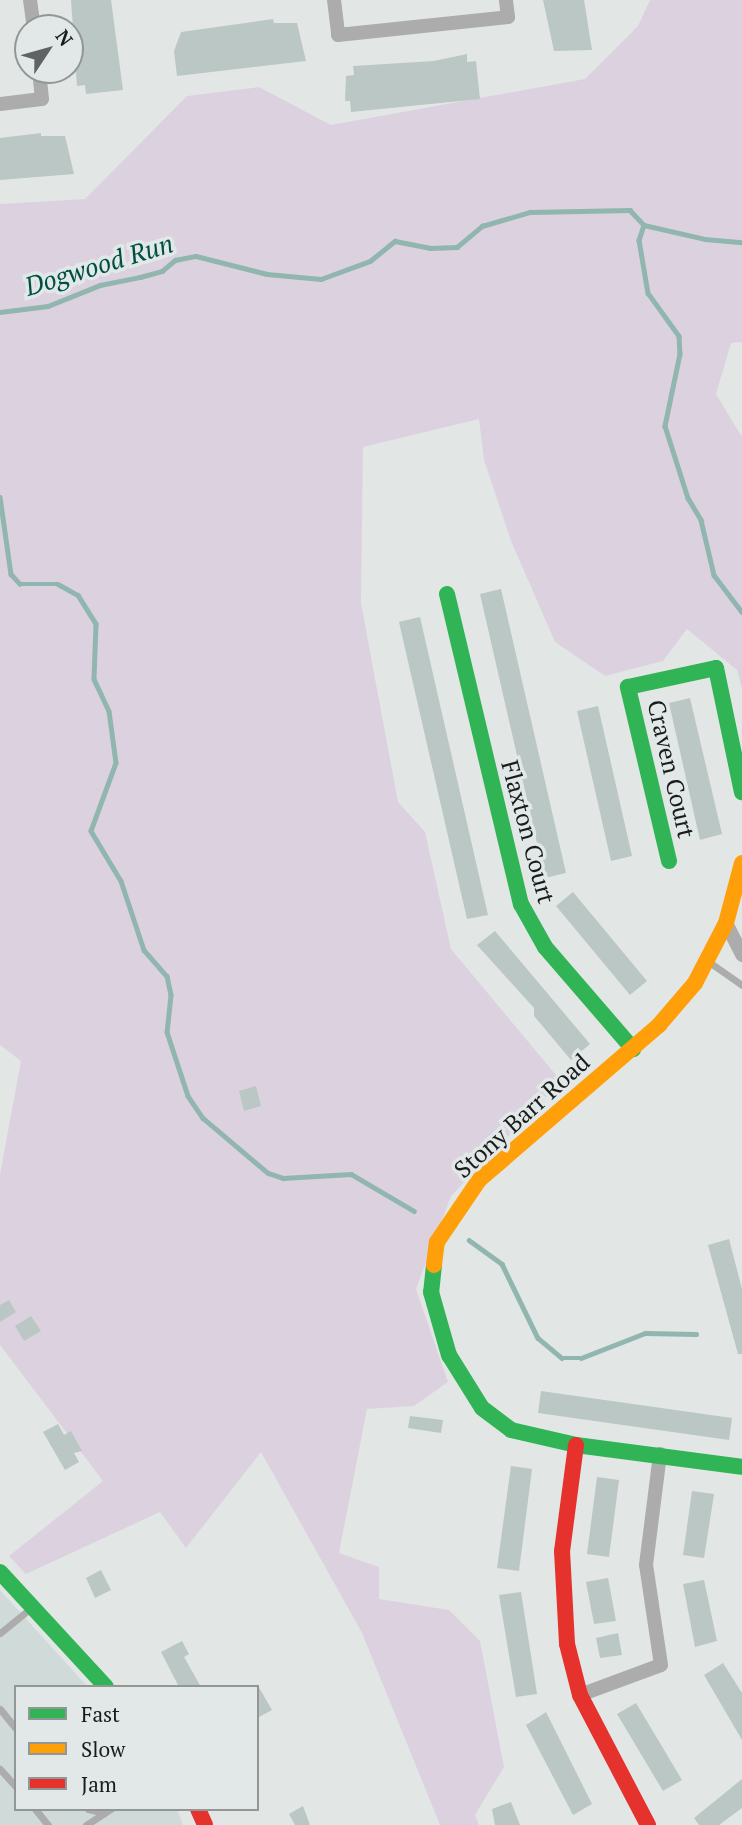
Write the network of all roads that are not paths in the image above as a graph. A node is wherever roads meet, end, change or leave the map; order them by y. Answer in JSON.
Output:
{"nodes":[{"id":1,"x":334,"y":0,"type":"edge"},
{"id":2,"x":506,"y":0,"type":"edge"},
{"id":3,"x":40,"y":84,"type":"edge"},
{"id":4,"x":0,"y":104,"type":"edge"},
{"id":5,"x":446,"y":594,"type":"dead end"},
{"id":6,"x":742,"y":792,"type":"edge"},
{"id":7,"x":668,"y":861,"type":"dead end"},
{"id":8,"x":742,"y":863,"type":"edge"},
{"id":9,"x":726,"y":923,"type":"junction"},
{"id":10,"x":742,"y":955,"type":"edge"},
{"id":11,"x":709,"y":961,"type":"junction"},
{"id":12,"x":742,"y":985,"type":"edge"},
{"id":13,"x":633,"y":1049,"type":"junction"},
{"id":14,"x":576,"y":1444,"type":"junction"},
{"id":15,"x":660,"y":1454,"type":"junction"},
{"id":16,"x":742,"y":1467,"type":"edge"},
{"id":17,"x":0,"y":1572,"type":"edge"},
{"id":18,"x":32,"y":1606,"type":"junction"},
{"id":19,"x":0,"y":1633,"type":"edge"},
{"id":20,"x":104,"y":1685,"type":"edge"},
{"id":21,"x":580,"y":1695,"type":"junction"},
{"id":22,"x":0,"y":1709,"type":"edge"},
{"id":23,"x":14,"y":1726,"type":"edge"},
{"id":24,"x":0,"y":1769,"type":"edge"},
{"id":25,"x":14,"y":1785,"type":"edge"},
{"id":26,"x":37,"y":1811,"type":"edge"},
{"id":27,"x":108,"y":1811,"type":"edge"},
{"id":28,"x":48,"y":1825,"type":"edge"},
{"id":29,"x":86,"y":1825,"type":"edge"},
{"id":30,"x":648,"y":1825,"type":"edge"}],
"edges":[{"from":1,"to":2,"type":"street"},
{"from":3,"to":4,"type":"street"},
{"from":5,"to":13,"type":"street","name":"Flaxton Court"},
{"from":6,"to":7,"type":"street","name":"Craven Court"},
{"from":8,"to":9,"type":"street","name":"Stony Barr Road"},
{"from":9,"to":10,"type":"street"},
{"from":9,"to":11,"type":"street","name":"Stony Barr Road"},
{"from":11,"to":12,"type":"lane"},
{"from":11,"to":13,"type":"street","name":"Stony Barr Road"},
{"from":13,"to":14,"type":"street","name":"Stony Barr Road"},
{"from":14,"to":15,"type":"street","name":"Stony Barr Road"},
{"from":14,"to":21,"type":"street"},
{"from":15,"to":16,"type":"street","name":"Stony Barr Road"},
{"from":15,"to":21,"type":"street"},
{"from":17,"to":18,"type":"street"},
{"from":18,"to":19,"type":"lane"},
{"from":18,"to":20,"type":"street"},
{"from":21,"to":30,"type":"street"},
{"from":22,"to":23,"type":"lane"},
{"from":24,"to":25,"type":"lane"},
{"from":26,"to":28,"type":"lane"},
{"from":27,"to":29,"type":"lane"}]}
